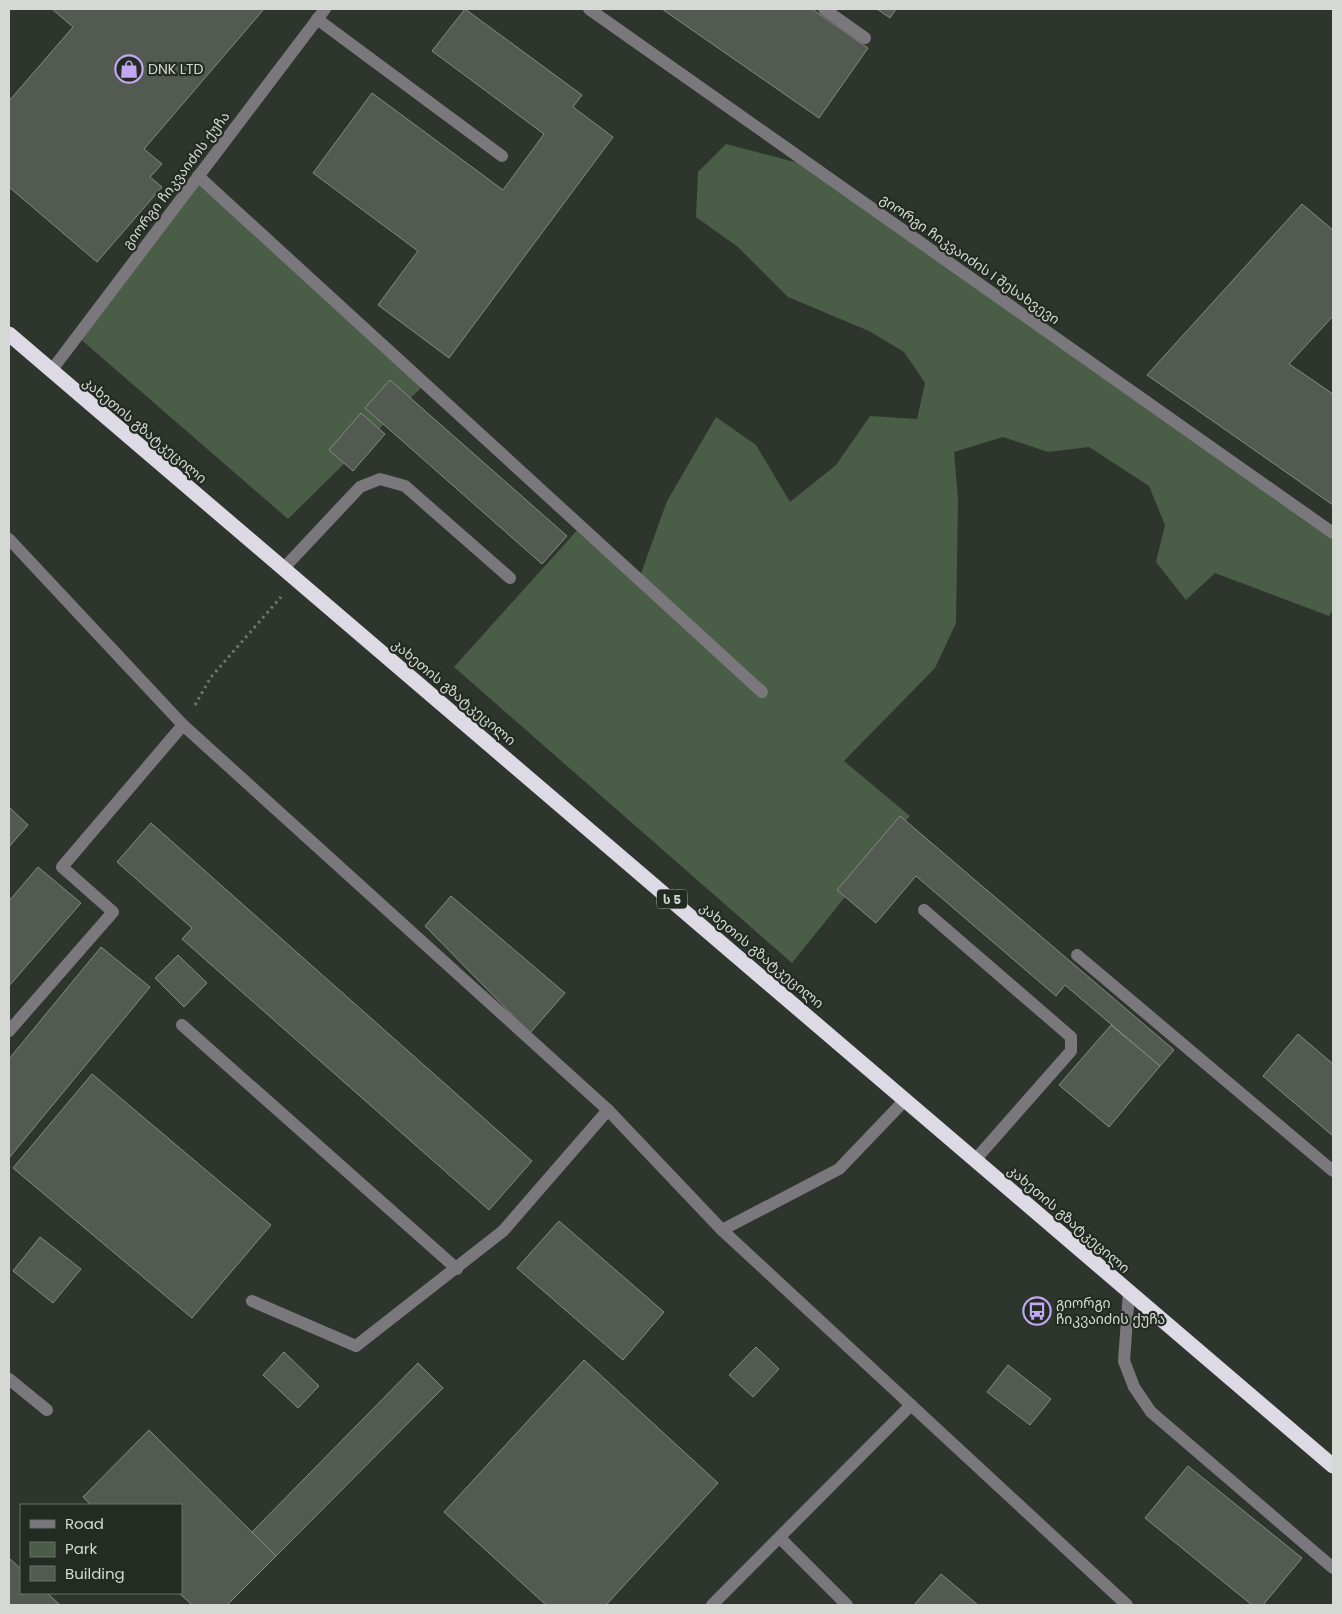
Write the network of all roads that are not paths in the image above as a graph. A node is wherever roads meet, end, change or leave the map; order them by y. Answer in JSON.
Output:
{"nodes":[{"id":1,"x":589,"y":9,"type":"edge"},
{"id":2,"x":824,"y":9,"type":"edge"},
{"id":3,"x":321,"y":14,"type":"edge"},
{"id":4,"x":865,"y":38,"type":"dead end"},
{"id":5,"x":502,"y":156,"type":"dead end"},
{"id":6,"x":198,"y":176,"type":"junction"},
{"id":7,"x":9,"y":334,"type":"edge"},
{"id":8,"x":51,"y":371,"type":"junction"},
{"id":9,"x":1333,"y":533,"type":"edge"},
{"id":10,"x":9,"y":539,"type":"edge"},
{"id":11,"x":283,"y":569,"type":"junction"},
{"id":12,"x":510,"y":578,"type":"dead end"},
{"id":13,"x":762,"y":692,"type":"dead end"},
{"id":14,"x":183,"y":725,"type":"junction"},
{"id":15,"x":924,"y":910,"type":"dead end"},
{"id":16,"x":1077,"y":955,"type":"dead end"},
{"id":17,"x":182,"y":1025,"type":"dead end"},
{"id":18,"x":9,"y":1031,"type":"edge"},
{"id":19,"x":905,"y":1100,"type":"junction"},
{"id":20,"x":608,"y":1110,"type":"junction"},
{"id":21,"x":975,"y":1160,"type":"junction"},
{"id":22,"x":1333,"y":1171,"type":"edge"},
{"id":23,"x":722,"y":1230,"type":"junction"},
{"id":24,"x":457,"y":1269,"type":"junction"},
{"id":25,"x":1129,"y":1292,"type":"junction"},
{"id":26,"x":252,"y":1301,"type":"dead end"},
{"id":27,"x":9,"y":1379,"type":"edge"},
{"id":28,"x":911,"y":1405,"type":"junction"},
{"id":29,"x":47,"y":1410,"type":"dead end"},
{"id":30,"x":1333,"y":1465,"type":"edge"},
{"id":31,"x":780,"y":1538,"type":"junction"},
{"id":32,"x":1333,"y":1568,"type":"edge"},
{"id":33,"x":712,"y":1605,"type":"edge"},
{"id":34,"x":847,"y":1605,"type":"edge"},
{"id":35,"x":1127,"y":1605,"type":"edge"}],
"edges":[{"from":1,"to":9,"type":"street","name":"გიორგი ჩიკვაიძის I შესახვევი"},
{"from":2,"to":4,"type":"street"},
{"from":3,"to":5,"type":"street"},
{"from":3,"to":6,"type":"street","name":"გიორგი ჩიკვაიძის ქუჩა"},
{"from":6,"to":8,"type":"street","name":"გიორგი ჩიკვაიძის ქუჩა"},
{"from":6,"to":13,"type":"street"},
{"from":7,"to":8,"type":"highway","name":"კახეთის გზატკეცილი","number":"ს 5"},
{"from":8,"to":11,"type":"highway","name":"კახეთის გზატკეცილი","number":"ს 5"},
{"from":10,"to":14,"type":"street"},
{"from":11,"to":12,"type":"street"},
{"from":11,"to":19,"type":"highway","name":"კახეთის გზატკეცილი","number":"ს 5"},
{"from":14,"to":18,"type":"street"},
{"from":14,"to":20,"type":"street"},
{"from":15,"to":21,"type":"street"},
{"from":16,"to":22,"type":"street"},
{"from":17,"to":24,"type":"street"},
{"from":19,"to":21,"type":"highway","name":"კახეთის გზატკეცილი","number":"ს 5"},
{"from":19,"to":23,"type":"street"},
{"from":20,"to":23,"type":"street"},
{"from":20,"to":24,"type":"street"},
{"from":21,"to":25,"type":"highway","name":"კახეთის გზატკეცილი","number":"ს 5"},
{"from":23,"to":28,"type":"street"},
{"from":24,"to":26,"type":"street"},
{"from":25,"to":30,"type":"highway","name":"კახეთის გზატკეცილი","number":"ს 5"},
{"from":25,"to":32,"type":"street"},
{"from":27,"to":29,"type":"street"},
{"from":28,"to":31,"type":"street"},
{"from":28,"to":35,"type":"street"},
{"from":31,"to":33,"type":"street"},
{"from":31,"to":34,"type":"street"}]}
